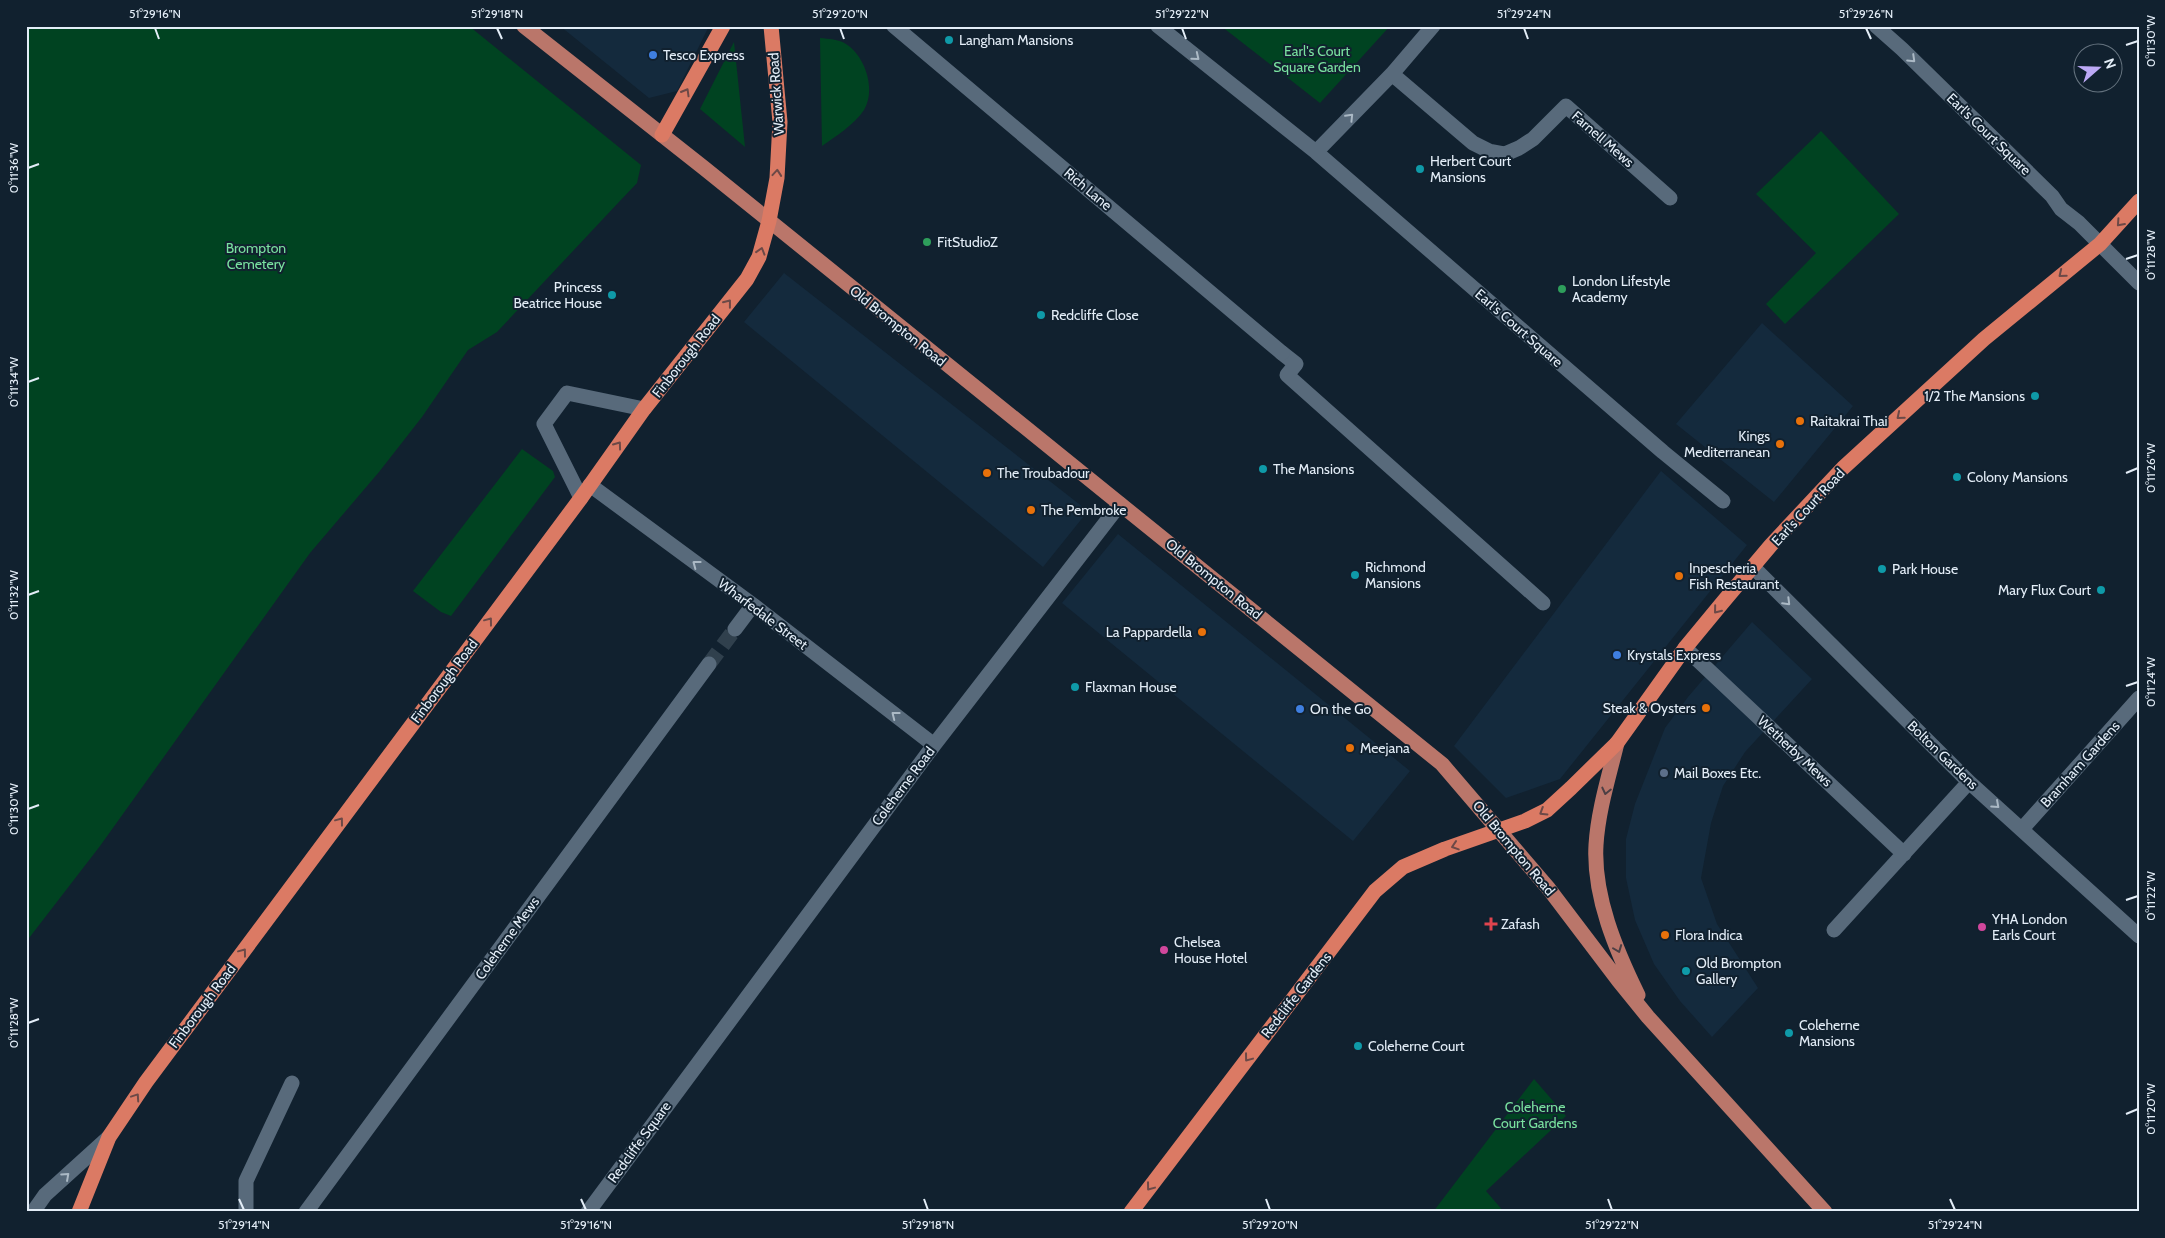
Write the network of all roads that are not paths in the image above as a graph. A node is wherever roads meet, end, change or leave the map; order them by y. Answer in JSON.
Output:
{"nodes":[{"id":1,"x":524,"y":26,"type":"edge"},
{"id":2,"x":723,"y":26,"type":"edge"},
{"id":3,"x":771,"y":26,"type":"edge"},
{"id":4,"x":894,"y":26,"type":"edge"},
{"id":5,"x":1158,"y":26,"type":"edge"},
{"id":6,"x":1433,"y":26,"type":"edge"},
{"id":7,"x":1876,"y":26,"type":"edge"},
{"id":8,"x":1392,"y":74,"type":"junction"},
{"id":9,"x":662,"y":135,"type":"junction"},
{"id":10,"x":1316,"y":152,"type":"junction"},
{"id":11,"x":1670,"y":198,"type":"dead end"},
{"id":12,"x":2139,"y":201,"type":"edge"},
{"id":13,"x":769,"y":221,"type":"junction"},
{"id":14,"x":2100,"y":244,"type":"junction"},
{"id":15,"x":2139,"y":283,"type":"edge"},
{"id":16,"x":644,"y":409,"type":"junction"},
{"id":17,"x":590,"y":485,"type":"junction"},
{"id":18,"x":581,"y":498,"type":"junction"},
{"id":19,"x":1723,"y":501,"type":"dead end"},
{"id":20,"x":1120,"y":504,"type":"junction"},
{"id":21,"x":1753,"y":567,"type":"junction"},
{"id":22,"x":1543,"y":603,"type":"dead end"},
{"id":23,"x":752,"y":606,"type":"junction"},
{"id":24,"x":735,"y":629,"type":"tunnel mouth"},
{"id":25,"x":1685,"y":648,"type":"junction"},
{"id":26,"x":709,"y":664,"type":"tunnel mouth"},
{"id":27,"x":2139,"y":698,"type":"edge"},
{"id":28,"x":1617,"y":743,"type":"junction"},
{"id":29,"x":934,"y":745,"type":"junction"},
{"id":30,"x":1969,"y":782,"type":"junction"},
{"id":31,"x":2022,"y":829,"type":"junction"},
{"id":32,"x":1501,"y":831,"type":"junction"},
{"id":33,"x":1904,"y":854,"type":"junction"},
{"id":34,"x":1834,"y":930,"type":"dead end"},
{"id":35,"x":2139,"y":936,"type":"edge"},
{"id":36,"x":1648,"y":1017,"type":"junction"},
{"id":37,"x":691,"y":1072,"type":"joint"},
{"id":38,"x":292,"y":1083,"type":"dead end"},
{"id":39,"x":109,"y":1137,"type":"junction"},
{"id":40,"x":33,"y":1212,"type":"edge"},
{"id":41,"x":79,"y":1212,"type":"edge"},
{"id":42,"x":246,"y":1212,"type":"edge"},
{"id":43,"x":306,"y":1212,"type":"edge"},
{"id":44,"x":588,"y":1212,"type":"edge"},
{"id":45,"x":1131,"y":1212,"type":"edge"},
{"id":46,"x":1825,"y":1212,"type":"edge"}],
"edges":[{"from":1,"to":9,"type":"main road","name":"Old Brompton Road"},
{"from":9,"to":2,"type":"highway","one_way":true},
{"from":13,"to":3,"type":"highway","name":"Warwick Road","one_way":true},
{"from":4,"to":22,"type":"street","name":"Rich Lane"},
{"from":5,"to":10,"type":"street","name":"Earl's Court Square","one_way":true},
{"from":6,"to":8,"type":"street"},
{"from":7,"to":14,"type":"street","name":"Earl's Court Square","one_way":true},
{"from":10,"to":8,"type":"street","one_way":true},
{"from":8,"to":11,"type":"street","name":"Farnell Mews"},
{"from":9,"to":13,"type":"main road","name":"Old Brompton Road"},
{"from":10,"to":19,"type":"street","name":"Earl's Court Square"},
{"from":12,"to":14,"type":"highway","name":"Earl's Court Road","one_way":true},
{"from":16,"to":13,"type":"highway","name":"Finborough Road","one_way":true},
{"from":13,"to":20,"type":"main road","name":"Old Brompton Road"},
{"from":14,"to":15,"type":"street"},
{"from":14,"to":21,"type":"highway","name":"Earl's Court Road","one_way":true},
{"from":17,"to":16,"type":"highway","name":"Finborough Road","one_way":true},
{"from":16,"to":18,"type":"street"},
{"from":17,"to":18,"type":"highway","name":"Finborough Road"},
{"from":23,"to":17,"type":"street","name":"Wharfedale Street","one_way":true},
{"from":39,"to":18,"type":"highway","name":"Finborough Road","one_way":true},
{"from":20,"to":29,"type":"street","name":"Coleherne Road"},
{"from":20,"to":32,"type":"main road","name":"Old Brompton Road"},
{"from":21,"to":25,"type":"highway","name":"Earl's Court Road","one_way":true},
{"from":21,"to":30,"type":"street","name":"Bolton Gardens","one_way":true},
{"from":23,"to":24,"type":"street"},
{"from":29,"to":23,"type":"street","name":"Wharfedale Street","one_way":true},
{"from":25,"to":28,"type":"highway","name":"Earl's Court Road"},
{"from":25,"to":33,"type":"street","name":"Wetherby Mews"},
{"from":26,"to":43,"type":"street","name":"Coleherne Mews"},
{"from":27,"to":31,"type":"street","name":"Bramham Gardens"},
{"from":28,"to":32,"type":"highway","name":"Earl's Court Road","one_way":true},
{"from":28,"to":36,"type":"main road","one_way":true},
{"from":29,"to":37,"type":"street","name":"Coleherne Road"},
{"from":30,"to":31,"type":"street","name":"Bolton Gardens","one_way":true},
{"from":30,"to":33,"type":"street"},
{"from":31,"to":35,"type":"street","name":"Bolton Gardens"},
{"from":32,"to":36,"type":"main road","name":"Old Brompton Road"},
{"from":32,"to":45,"type":"highway","name":"Redcliffe Gardens","one_way":true},
{"from":33,"to":34,"type":"street"},
{"from":36,"to":46,"type":"main road","name":"Old Brompton Road"},
{"from":37,"to":44,"type":"street","name":"Redcliffe Square"},
{"from":38,"to":42,"type":"street"},
{"from":40,"to":39,"type":"street","name":"Finborough Road","one_way":true},
{"from":39,"to":41,"type":"highway","name":"Finborough Road"}]}
